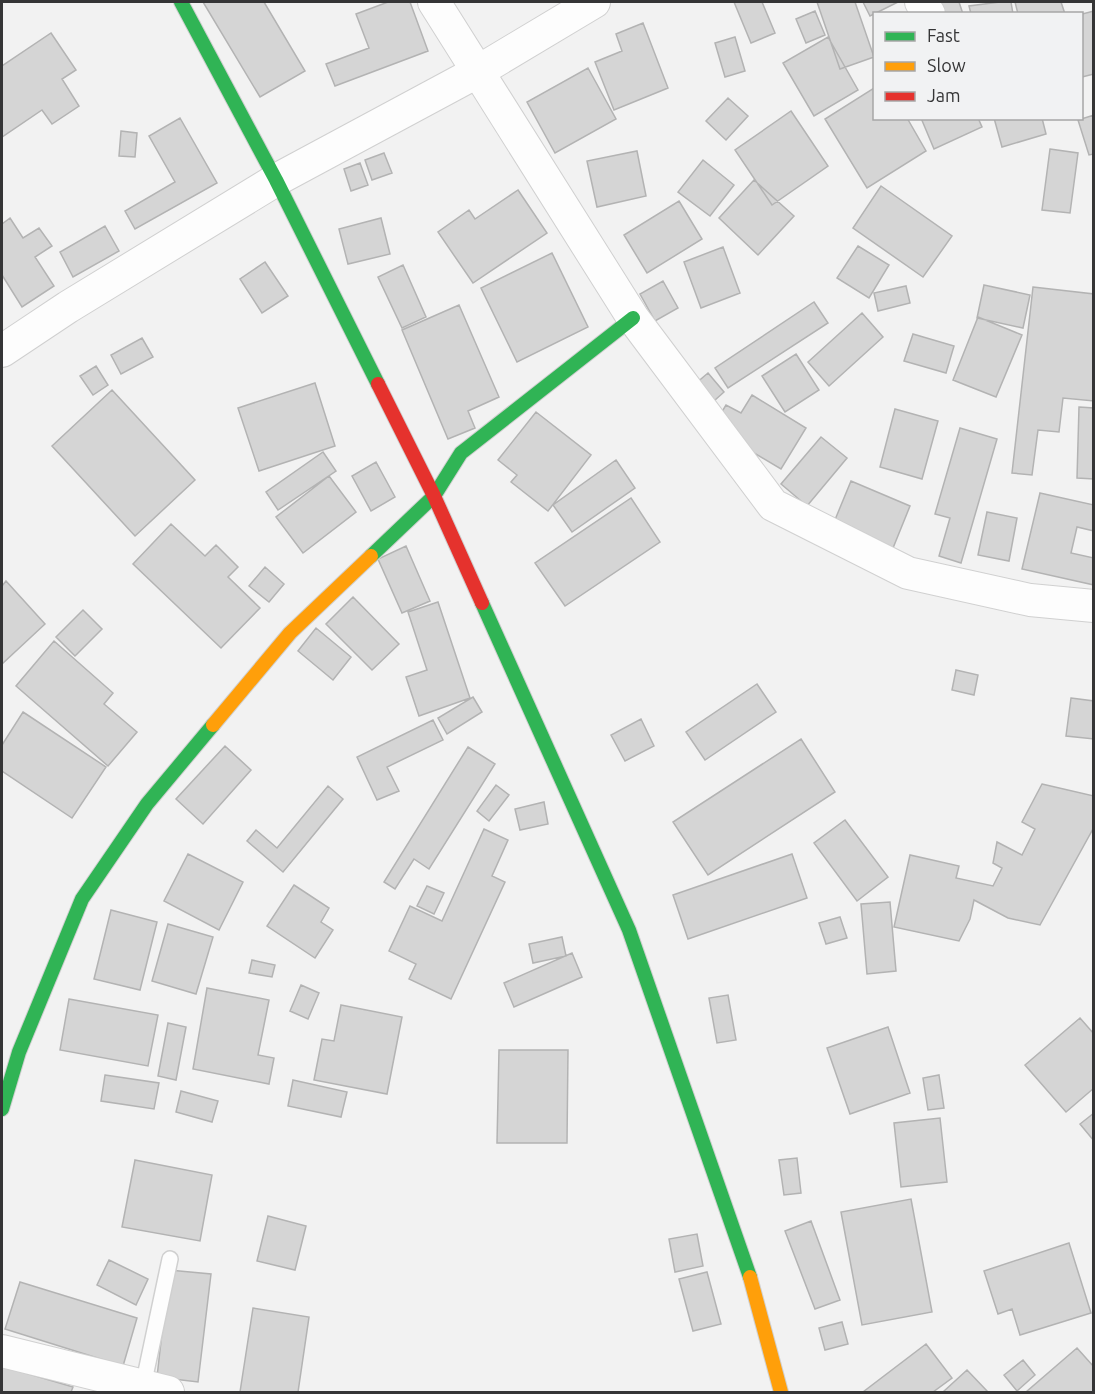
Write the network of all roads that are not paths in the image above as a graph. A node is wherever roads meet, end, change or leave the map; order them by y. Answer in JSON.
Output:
{"nodes":[{"id":1,"x":181,"y":2,"type":"edge"},
{"id":2,"x":434,"y":2,"type":"edge"},
{"id":3,"x":594,"y":2,"type":"edge"},
{"id":4,"x":477,"y":72,"type":"junction"},
{"id":5,"x":276,"y":180,"type":"junction"},
{"id":6,"x":633,"y":318,"type":"junction"},
{"id":7,"x":2,"y":351,"type":"edge"},
{"id":8,"x":434,"y":496,"type":"junction"},
{"id":9,"x":1094,"y":606,"type":"edge"},
{"id":10,"x":2,"y":1109,"type":"edge"},
{"id":11,"x":170,"y":1259,"type":"dead end"},
{"id":12,"x":2,"y":1351,"type":"edge"},
{"id":13,"x":156,"y":1389,"type":"edge"},
{"id":14,"x":781,"y":1392,"type":"edge"}],
"edges":[{"from":1,"to":5,"type":"main road"},
{"from":2,"to":4,"type":"street"},
{"from":3,"to":4,"type":"street"},
{"from":4,"to":5,"type":"street"},
{"from":4,"to":6,"type":"street"},
{"from":5,"to":7,"type":"street"},
{"from":5,"to":8,"type":"main road"},
{"from":6,"to":8,"type":"main road"},
{"from":6,"to":9,"type":"street"},
{"from":8,"to":10,"type":"main road"},
{"from":8,"to":14,"type":"main road"},
{"from":11,"to":13,"type":"lane"},
{"from":12,"to":13,"type":"street"}]}
